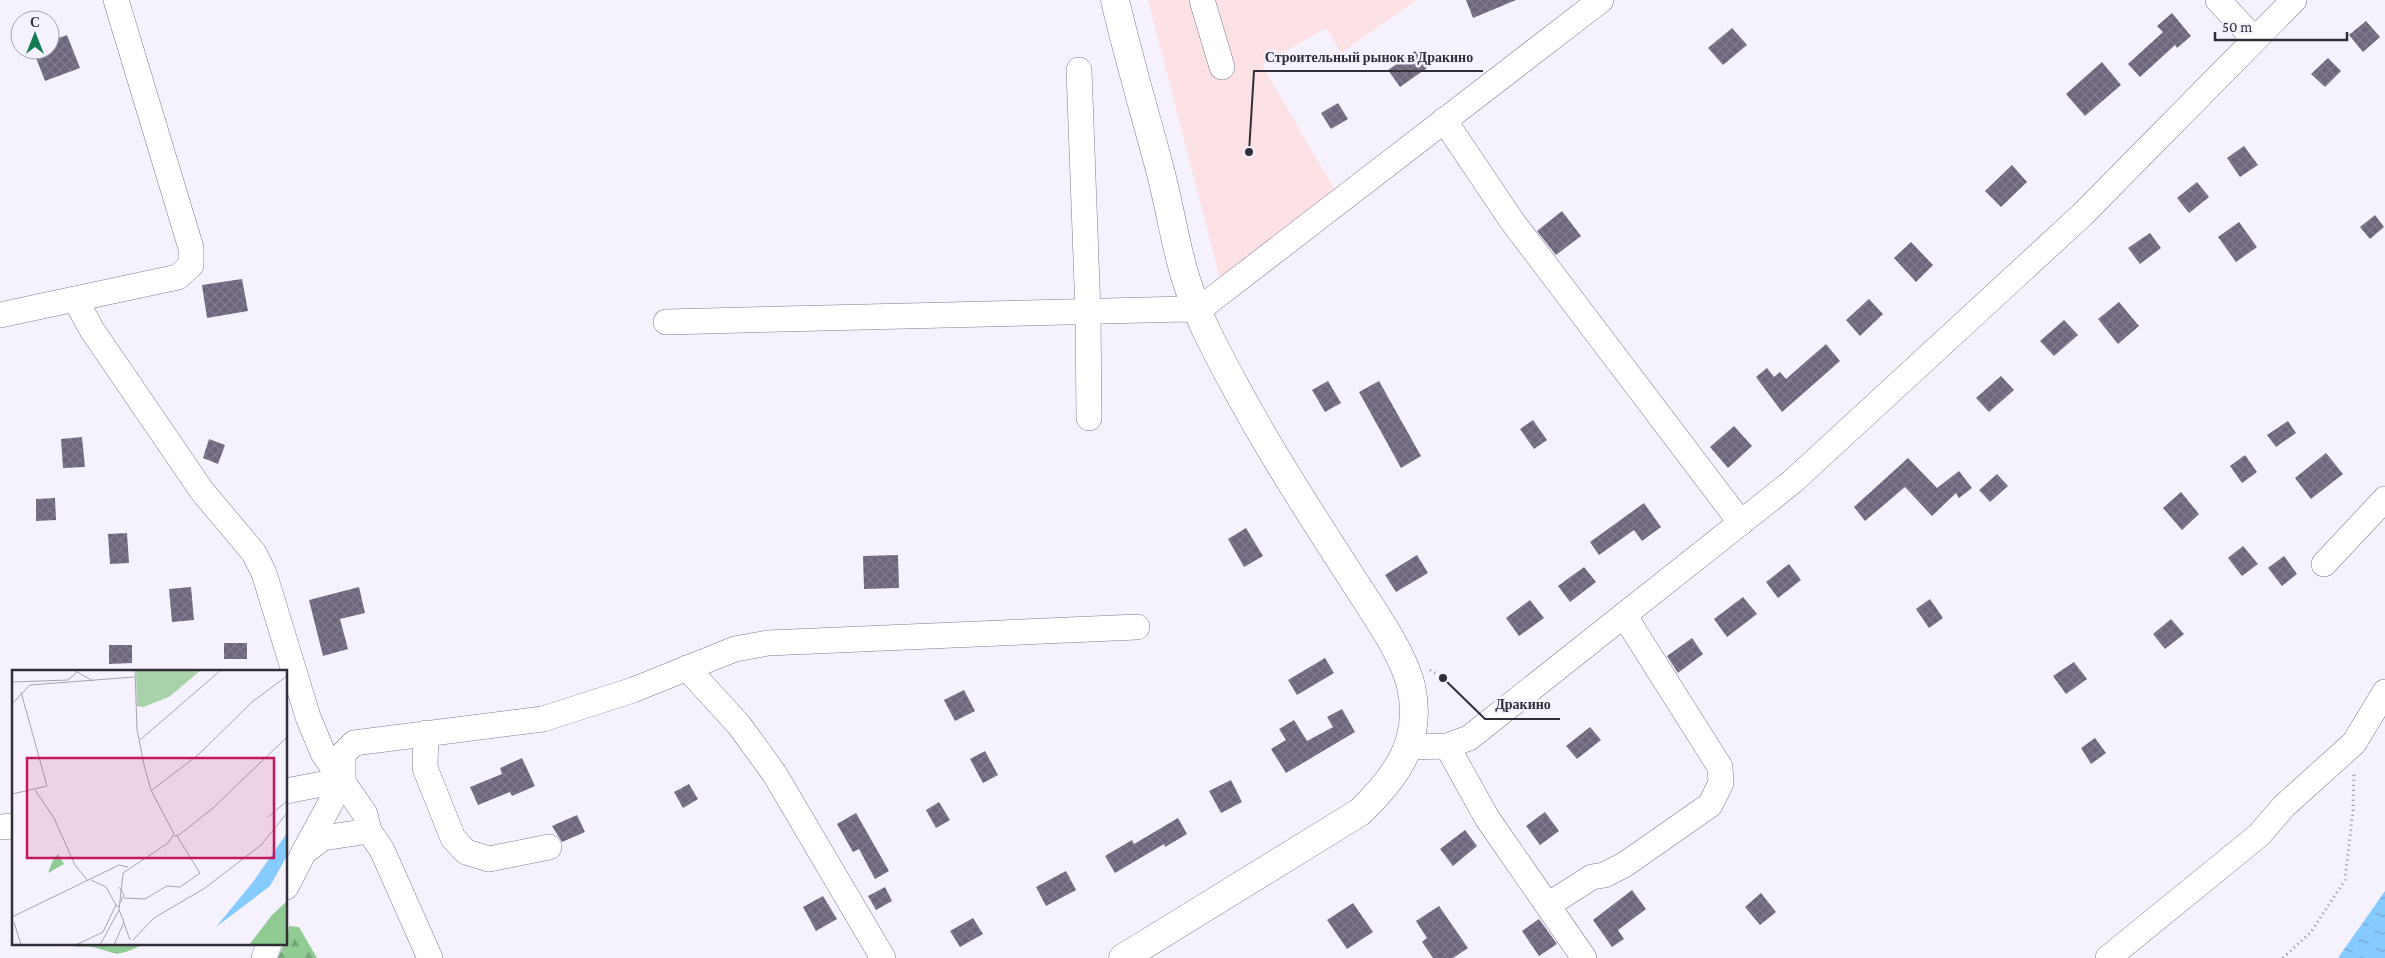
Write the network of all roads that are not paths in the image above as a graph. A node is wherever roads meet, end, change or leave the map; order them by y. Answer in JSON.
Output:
{"nodes":[{"id":1,"x":116,"y":0,"type":"edge"},
{"id":2,"x":1115,"y":0,"type":"edge"},
{"id":3,"x":1202,"y":0,"type":"edge"},
{"id":4,"x":1601,"y":0,"type":"edge"},
{"id":5,"x":2218,"y":0,"type":"edge"},
{"id":6,"x":2294,"y":0,"type":"edge"},
{"id":7,"x":2254,"y":39,"type":"junction"},
{"id":8,"x":1222,"y":68,"type":"dead end"},
{"id":9,"x":1079,"y":70,"type":"dead end"},
{"id":10,"x":1444,"y":120,"type":"junction"},
{"id":11,"x":75,"y":299,"type":"junction"},
{"id":12,"x":1197,"y":311,"type":"junction"},
{"id":13,"x":1088,"y":312,"type":"junction"},
{"id":14,"x":0,"y":315,"type":"edge"},
{"id":15,"x":666,"y":322,"type":"dead end"},
{"id":16,"x":1090,"y":418,"type":"dead end"},
{"id":17,"x":2385,"y":499,"type":"edge"},
{"id":18,"x":1741,"y":523,"type":"junction"},
{"id":19,"x":2324,"y":564,"type":"dead end"},
{"id":20,"x":1624,"y":615,"type":"junction"},
{"id":21,"x":1137,"y":627,"type":"dead end"},
{"id":22,"x":687,"y":668,"type":"junction"},
{"id":23,"x":2385,"y":692,"type":"edge"},
{"id":24,"x":426,"y":734,"type":"junction"},
{"id":25,"x":1447,"y":746,"type":"junction"},
{"id":26,"x":1409,"y":747,"type":"junction"},
{"id":27,"x":343,"y":780,"type":"junction"},
{"id":28,"x":288,"y":791,"type":"edge"},
{"id":29,"x":369,"y":830,"type":"junction"},
{"id":30,"x":549,"y":847,"type":"dead end"},
{"id":31,"x":304,"y":852,"type":"junction"},
{"id":32,"x":288,"y":882,"type":"edge"},
{"id":33,"x":1548,"y":905,"type":"junction"},
{"id":34,"x":268,"y":946,"type":"edge"},
{"id":35,"x":264,"y":958,"type":"edge"},
{"id":36,"x":430,"y":958,"type":"edge"},
{"id":37,"x":883,"y":958,"type":"edge"},
{"id":38,"x":1123,"y":958,"type":"edge"},
{"id":39,"x":1584,"y":958,"type":"edge"},
{"id":40,"x":2108,"y":958,"type":"edge"}],
"edges":[{"from":1,"to":11,"type":"street"},
{"from":2,"to":12,"type":"main road"},
{"from":3,"to":8,"type":"street"},
{"from":4,"to":10,"type":"street"},
{"from":5,"to":7,"type":"street"},
{"from":6,"to":7,"type":"street"},
{"from":7,"to":18,"type":"street"},
{"from":9,"to":13,"type":"street"},
{"from":10,"to":12,"type":"street"},
{"from":10,"to":18,"type":"street"},
{"from":11,"to":14,"type":"street"},
{"from":11,"to":27,"type":"street"},
{"from":12,"to":13,"type":"street"},
{"from":12,"to":26,"type":"main road"},
{"from":13,"to":15,"type":"street"},
{"from":13,"to":16,"type":"street"},
{"from":17,"to":19,"type":"street"},
{"from":18,"to":20,"type":"street"},
{"from":20,"to":25,"type":"street"},
{"from":20,"to":33,"type":"street"},
{"from":21,"to":22,"type":"street"},
{"from":22,"to":24,"type":"street"},
{"from":22,"to":37,"type":"street"},
{"from":23,"to":40,"type":"street"},
{"from":24,"to":27,"type":"street"},
{"from":24,"to":30,"type":"street"},
{"from":25,"to":26,"type":"street"},
{"from":25,"to":33,"type":"street"},
{"from":26,"to":38,"type":"main road"},
{"from":27,"to":28,"type":"street"},
{"from":27,"to":29,"type":"street"},
{"from":27,"to":31,"type":"street"},
{"from":29,"to":31,"type":"street"},
{"from":29,"to":36,"type":"street"},
{"from":31,"to":32,"type":"street"},
{"from":33,"to":39,"type":"street"},
{"from":34,"to":35,"type":"street"}]}
